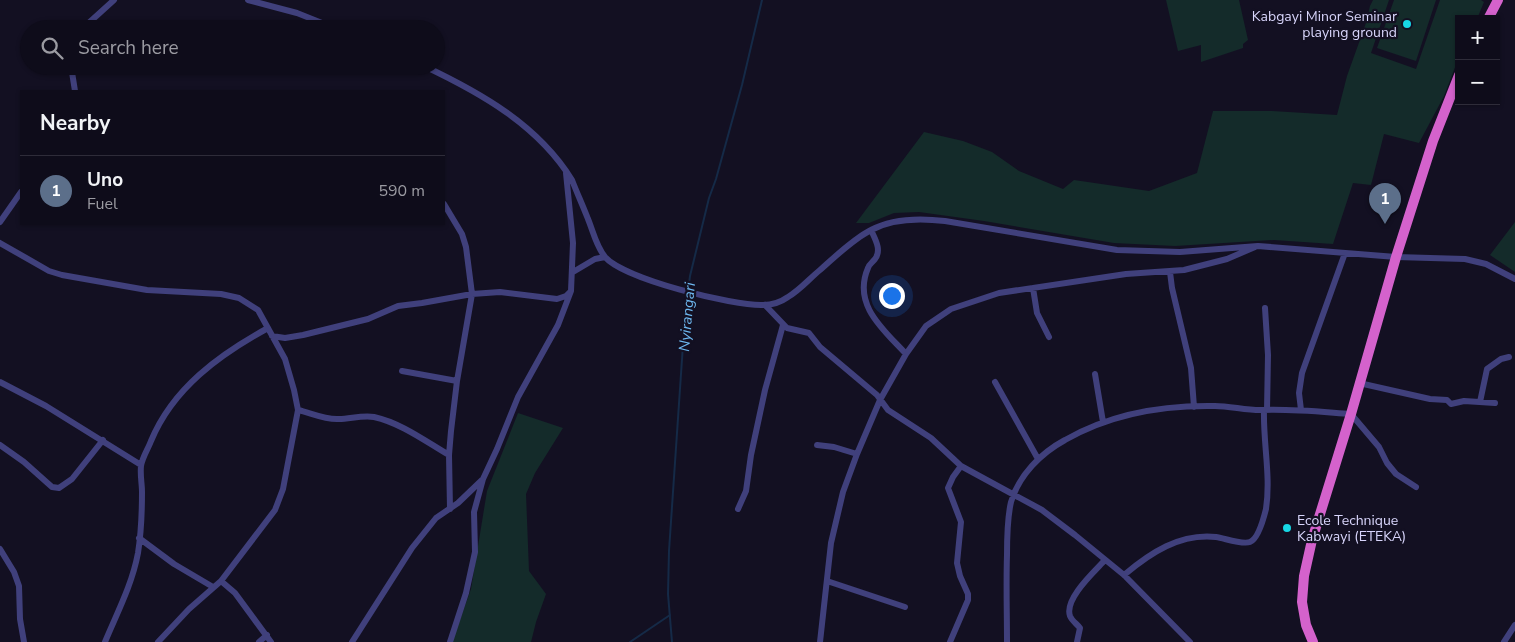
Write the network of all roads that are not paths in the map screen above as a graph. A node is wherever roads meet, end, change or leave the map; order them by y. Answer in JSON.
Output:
{"nodes":[{"id":1,"x":114,"y":0,"type":"edge"},
{"id":2,"x":248,"y":0,"type":"edge"},
{"id":3,"x":1498,"y":0,"type":"edge"},
{"id":4,"x":1490,"y":15,"type":"edge"},
{"id":5,"x":92,"y":20,"type":"edge"},
{"id":6,"x":315,"y":20,"type":"edge"},
{"id":7,"x":72,"y":75,"type":"edge"},
{"id":8,"x":442,"y":75,"type":"edge"},
{"id":9,"x":1455,"y":85,"type":"edge"},
{"id":10,"x":75,"y":90,"type":"edge"},
{"id":11,"x":566,"y":171,"type":"junction"},
{"id":12,"x":20,"y":193,"type":"edge"},
{"id":13,"x":445,"y":206,"type":"edge"},
{"id":14,"x":0,"y":222,"type":"edge"},
{"id":15,"x":870,"y":230,"type":"junction"},
{"id":16,"x":0,"y":243,"type":"edge"},
{"id":17,"x":1258,"y":246,"type":"junction"},
{"id":18,"x":1345,"y":253,"type":"junction"},
{"id":19,"x":605,"y":257,"type":"junction"},
{"id":20,"x":1396,"y":257,"type":"junction"},
{"id":21,"x":573,"y":272,"type":"junction"},
{"id":22,"x":1170,"y":272,"type":"junction"},
{"id":23,"x":1515,"y":279,"type":"edge"},
{"id":24,"x":1033,"y":288,"type":"junction"},
{"id":25,"x":570,"y":291,"type":"junction"},
{"id":26,"x":472,"y":294,"type":"junction"},
{"id":27,"x":764,"y":305,"type":"junction"},
{"id":28,"x":1265,"y":308,"type":"dead end"},
{"id":29,"x":783,"y":325,"type":"junction"},
{"id":30,"x":268,"y":328,"type":"junction"},
{"id":31,"x":272,"y":336,"type":"junction"},
{"id":32,"x":1049,"y":337,"type":"dead end"},
{"id":33,"x":906,"y":354,"type":"junction"},
{"id":34,"x":1509,"y":356,"type":"dead end"},
{"id":35,"x":402,"y":371,"type":"dead end"},
{"id":36,"x":1094,"y":374,"type":"dead end"},
{"id":37,"x":457,"y":381,"type":"junction"},
{"id":38,"x":0,"y":382,"type":"edge"},
{"id":39,"x":995,"y":382,"type":"dead end"},
{"id":40,"x":1359,"y":383,"type":"junction"},
{"id":41,"x":880,"y":400,"type":"junction"},
{"id":42,"x":1480,"y":402,"type":"junction"},
{"id":43,"x":1495,"y":403,"type":"dead end"},
{"id":44,"x":1194,"y":407,"type":"junction"},
{"id":45,"x":298,"y":410,"type":"junction"},
{"id":46,"x":1266,"y":410,"type":"junction"},
{"id":47,"x":1301,"y":410,"type":"junction"},
{"id":48,"x":1351,"y":414,"type":"junction"},
{"id":49,"x":1104,"y":422,"type":"junction"},
{"id":50,"x":103,"y":440,"type":"junction"},
{"id":51,"x":0,"y":445,"type":"edge"},
{"id":52,"x":818,"y":445,"type":"dead end"},
{"id":53,"x":856,"y":454,"type":"junction"},
{"id":54,"x":449,"y":455,"type":"junction"},
{"id":55,"x":1038,"y":459,"type":"junction"},
{"id":56,"x":141,"y":465,"type":"junction"},
{"id":57,"x":961,"y":466,"type":"junction"},
{"id":58,"x":483,"y":479,"type":"junction"},
{"id":59,"x":1416,"y":487,"type":"dead end"},
{"id":60,"x":1014,"y":494,"type":"junction"},
{"id":61,"x":450,"y":509,"type":"junction"},
{"id":62,"x":738,"y":509,"type":"dead end"},
{"id":63,"x":139,"y":538,"type":"junction"},
{"id":64,"x":0,"y":549,"type":"edge"},
{"id":65,"x":1105,"y":560,"type":"junction"},
{"id":66,"x":1124,"y":575,"type":"junction"},
{"id":67,"x":827,"y":580,"type":"junction"},
{"id":68,"x":221,"y":581,"type":"junction"},
{"id":69,"x":213,"y":587,"type":"junction"},
{"id":70,"x":905,"y":607,"type":"dead end"},
{"id":71,"x":1515,"y":625,"type":"edge"},
{"id":72,"x":266,"y":635,"type":"junction"},
{"id":73,"x":24,"y":642,"type":"edge"},
{"id":74,"x":105,"y":642,"type":"edge"},
{"id":75,"x":158,"y":642,"type":"edge"},
{"id":76,"x":259,"y":642,"type":"edge"},
{"id":77,"x":271,"y":642,"type":"edge"},
{"id":78,"x":352,"y":642,"type":"edge"},
{"id":79,"x":450,"y":642,"type":"edge"},
{"id":80,"x":820,"y":642,"type":"edge"},
{"id":81,"x":950,"y":642,"type":"edge"},
{"id":82,"x":1007,"y":642,"type":"edge"},
{"id":83,"x":1077,"y":642,"type":"edge"},
{"id":84,"x":1190,"y":642,"type":"edge"},
{"id":85,"x":1313,"y":642,"type":"edge"},
{"id":86,"x":1504,"y":642,"type":"edge"}],
"edges":[{"from":1,"to":5,"type":"street"},
{"from":2,"to":6,"type":"street"},
{"from":3,"to":4,"type":"highway"},
{"from":7,"to":10,"type":"street"},
{"from":8,"to":11,"type":"street"},
{"from":9,"to":20,"type":"highway"},
{"from":11,"to":19,"type":"street"},
{"from":11,"to":21,"type":"street"},
{"from":12,"to":14,"type":"street"},
{"from":13,"to":26,"type":"street"},
{"from":15,"to":17,"type":"street"},
{"from":15,"to":27,"type":"street"},
{"from":15,"to":33,"type":"street"},
{"from":16,"to":30,"type":"street"},
{"from":17,"to":18,"type":"street"},
{"from":17,"to":22,"type":"street"},
{"from":18,"to":20,"type":"street"},
{"from":18,"to":47,"type":"street"},
{"from":19,"to":21,"type":"street"},
{"from":19,"to":27,"type":"street"},
{"from":20,"to":23,"type":"street"},
{"from":20,"to":40,"type":"highway"},
{"from":21,"to":25,"type":"street"},
{"from":22,"to":24,"type":"street"},
{"from":22,"to":44,"type":"street"},
{"from":24,"to":32,"type":"street"},
{"from":24,"to":33,"type":"street"},
{"from":25,"to":26,"type":"street"},
{"from":25,"to":58,"type":"street"},
{"from":26,"to":31,"type":"street"},
{"from":26,"to":37,"type":"street"},
{"from":27,"to":29,"type":"street"},
{"from":28,"to":46,"type":"street"},
{"from":29,"to":41,"type":"street"},
{"from":29,"to":62,"type":"street"},
{"from":30,"to":31,"type":"street"},
{"from":30,"to":56,"type":"street"},
{"from":31,"to":45,"type":"street"},
{"from":33,"to":41,"type":"street"},
{"from":34,"to":42,"type":"street"},
{"from":35,"to":37,"type":"street"},
{"from":36,"to":49,"type":"street"},
{"from":37,"to":54,"type":"street"},
{"from":38,"to":50,"type":"street"},
{"from":39,"to":55,"type":"street"},
{"from":40,"to":42,"type":"street"},
{"from":40,"to":48,"type":"highway"},
{"from":41,"to":53,"type":"street"},
{"from":41,"to":57,"type":"street"},
{"from":42,"to":43,"type":"street"},
{"from":44,"to":46,"type":"street"},
{"from":44,"to":49,"type":"street"},
{"from":45,"to":54,"type":"street"},
{"from":45,"to":68,"type":"street"},
{"from":46,"to":47,"type":"street"},
{"from":46,"to":66,"type":"street"},
{"from":47,"to":48,"type":"street"},
{"from":48,"to":59,"type":"street"},
{"from":48,"to":85,"type":"highway"},
{"from":49,"to":55,"type":"street"},
{"from":50,"to":51,"type":"street"},
{"from":50,"to":56,"type":"street"},
{"from":52,"to":53,"type":"street"},
{"from":53,"to":67,"type":"street"},
{"from":54,"to":61,"type":"street"},
{"from":55,"to":60,"type":"street"},
{"from":56,"to":63,"type":"street"},
{"from":57,"to":60,"type":"street"},
{"from":57,"to":81,"type":"street"},
{"from":58,"to":61,"type":"street"},
{"from":58,"to":79,"type":"street"},
{"from":60,"to":65,"type":"street"},
{"from":60,"to":82,"type":"street"},
{"from":61,"to":78,"type":"street"},
{"from":63,"to":69,"type":"street"},
{"from":63,"to":74,"type":"street"},
{"from":64,"to":73,"type":"street"},
{"from":65,"to":66,"type":"street"},
{"from":65,"to":83,"type":"street"},
{"from":66,"to":84,"type":"street"},
{"from":67,"to":70,"type":"street"},
{"from":67,"to":80,"type":"street"},
{"from":68,"to":69,"type":"street"},
{"from":68,"to":72,"type":"street"},
{"from":69,"to":75,"type":"street"},
{"from":71,"to":86,"type":"street"},
{"from":72,"to":76,"type":"street"},
{"from":72,"to":77,"type":"street"}]}
